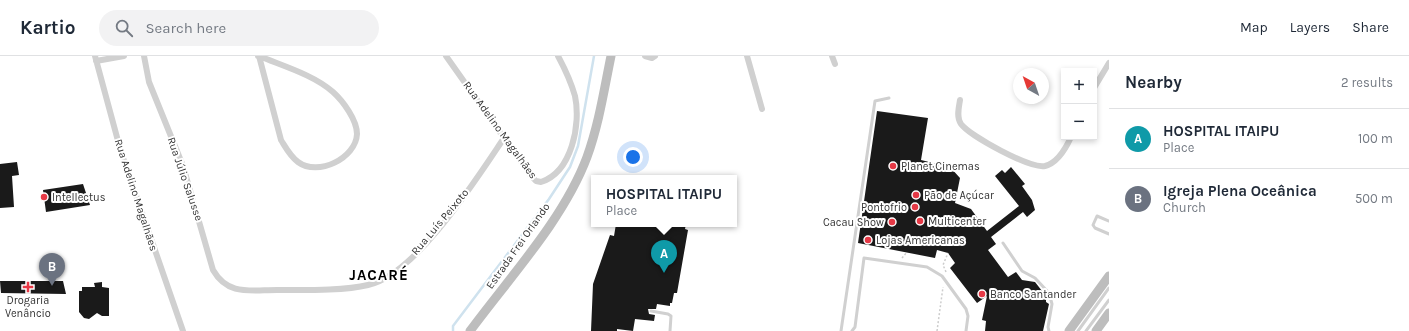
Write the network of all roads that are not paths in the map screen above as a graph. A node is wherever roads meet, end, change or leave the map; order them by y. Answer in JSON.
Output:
{"nodes":[{"id":1,"x":124,"y":56,"type":"edge"},
{"id":2,"x":144,"y":56,"type":"edge"},
{"id":3,"x":258,"y":56,"type":"edge"},
{"id":4,"x":446,"y":56,"type":"edge"},
{"id":5,"x":558,"y":56,"type":"edge"},
{"id":6,"x":611,"y":56,"type":"edge"},
{"id":7,"x":644,"y":56,"type":"edge"},
{"id":8,"x":655,"y":56,"type":"edge"},
{"id":9,"x":746,"y":56,"type":"edge"},
{"id":10,"x":832,"y":56,"type":"edge"},
{"id":11,"x":95,"y":59,"type":"edge"},
{"id":12,"x":1109,"y":63,"type":"edge"},
{"id":13,"x":836,"y":64,"type":"dead end"},
{"id":14,"x":1097,"y":83,"type":"edge"},
{"id":15,"x":889,"y":98,"type":"dead end"},
{"id":16,"x":960,"y":100,"type":"dead end"},
{"id":17,"x":762,"y":109,"type":"dead end"},
{"id":18,"x":504,"y":138,"type":"junction"},
{"id":19,"x":1069,"y":140,"type":"edge"},
{"id":20,"x":1109,"y":221,"type":"edge"},
{"id":21,"x":1109,"y":234,"type":"edge"},
{"id":22,"x":1003,"y":243,"type":"dead end"},
{"id":23,"x":1109,"y":276,"type":"edge"},
{"id":24,"x":1109,"y":288,"type":"edge"},
{"id":25,"x":240,"y":290,"type":"joint"},
{"id":26,"x":1109,"y":300,"type":"edge"},
{"id":27,"x":651,"y":310,"type":"dead end"},
{"id":28,"x":1109,"y":313,"type":"edge"},
{"id":29,"x":183,"y":331,"type":"edge"},
{"id":30,"x":470,"y":331,"type":"edge"},
{"id":31,"x":670,"y":331,"type":"edge"},
{"id":32,"x":841,"y":331,"type":"edge"},
{"id":33,"x":852,"y":331,"type":"edge"},
{"id":34,"x":966,"y":331,"type":"edge"},
{"id":35,"x":1049,"y":331,"type":"edge"},
{"id":36,"x":1069,"y":331,"type":"edge"},
{"id":37,"x":1078,"y":331,"type":"edge"},
{"id":38,"x":1086,"y":331,"type":"edge"},
{"id":39,"x":1096,"y":331,"type":"edge"}],
"edges":[{"from":1,"to":11,"type":"street"},
{"from":2,"to":25,"type":"street","name":"Rua Júlio Salusse"},
{"from":3,"to":3,"type":"street"},
{"from":4,"to":18,"type":"street","name":"Rua Adelino Magalhães"},
{"from":5,"to":18,"type":"street","name":"Rua Adelino Magalhães"},
{"from":6,"to":30,"type":"street","name":"Estrada Frei Orlando"},
{"from":7,"to":8,"type":"street"},
{"from":9,"to":17,"type":"street"},
{"from":10,"to":13,"type":"street"},
{"from":11,"to":29,"type":"street","name":"Rua Adelino Magalhães"},
{"from":12,"to":14,"type":"street"},
{"from":15,"to":32,"type":"lane"},
{"from":16,"to":19,"type":"street"},
{"from":18,"to":25,"type":"street","name":"Rua Luís Peixoto"},
{"from":20,"to":21,"type":"lane"},
{"from":22,"to":35,"type":"lane"},
{"from":23,"to":36,"type":"street"},
{"from":24,"to":37,"type":"lane"},
{"from":26,"to":38,"type":"lane"},
{"from":27,"to":31,"type":"lane"},
{"from":28,"to":39,"type":"street"},
{"from":33,"to":34,"type":"lane"}]}
